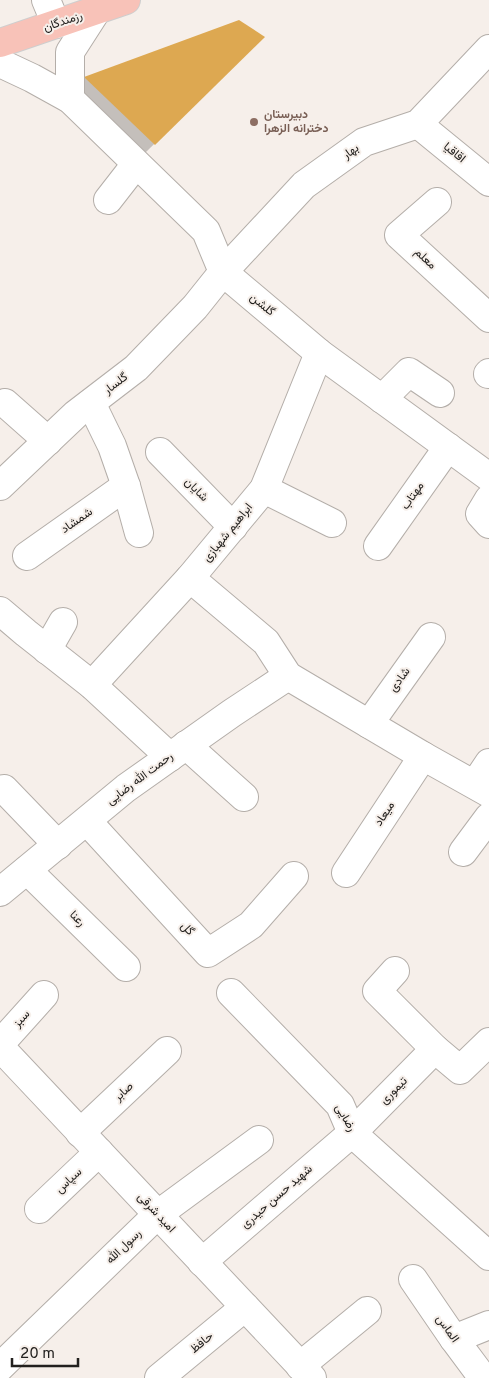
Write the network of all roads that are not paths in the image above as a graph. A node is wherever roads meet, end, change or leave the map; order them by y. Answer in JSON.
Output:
{"nodes":[{"id":1,"x":126,"y":0,"type":"edge"},
{"id":2,"x":97,"y":10,"type":"junction"},
{"id":3,"x":51,"y":12,"type":"edge"},
{"id":4,"x":0,"y":43,"type":"edge"},
{"id":5,"x":489,"y":49,"type":"edge"},
{"id":6,"x":0,"y":63,"type":"edge"},
{"id":7,"x":70,"y":99,"type":"junction"},
{"id":8,"x":418,"y":124,"type":"junction"},
{"id":9,"x":136,"y":164,"type":"junction"},
{"id":10,"x":489,"y":182,"type":"edge"},
{"id":11,"x":108,"y":200,"type":"dead end"},
{"id":12,"x":437,"y":202,"type":"dead end"},
{"id":13,"x":223,"y":272,"type":"junction"},
{"id":14,"x":489,"y":318,"type":"edge"},
{"id":15,"x":319,"y":353,"type":"junction"},
{"id":16,"x":440,"y":393,"type":"dead end"},
{"id":17,"x":382,"y":399,"type":"junction"},
{"id":18,"x":5,"y":403,"type":"dead end"},
{"id":19,"x":91,"y":403,"type":"junction"},
{"id":20,"x":48,"y":441,"type":"junction"},
{"id":21,"x":448,"y":447,"type":"junction"},
{"id":22,"x":160,"y":452,"type":"dead end"},
{"id":23,"x":489,"y":477,"type":"edge"},
{"id":24,"x":0,"y":486,"type":"edge"},
{"id":25,"x":126,"y":486,"type":"junction"},
{"id":26,"x":264,"y":489,"type":"junction"},
{"id":27,"x":489,"y":499,"type":"edge"},
{"id":28,"x":332,"y":523,"type":"dead end"},
{"id":29,"x":489,"y":524,"type":"edge"},
{"id":30,"x":233,"y":527,"type":"junction"},
{"id":31,"x":139,"y":533,"type":"dead end"},
{"id":32,"x":378,"y":546,"type":"dead end"},
{"id":33,"x":27,"y":556,"type":"dead end"},
{"id":34,"x":190,"y":578,"type":"junction"},
{"id":35,"x":0,"y":611,"type":"edge"},
{"id":36,"x":63,"y":622,"type":"dead end"},
{"id":37,"x":431,"y":637,"type":"dead end"},
{"id":38,"x":47,"y":650,"type":"junction"},
{"id":39,"x":288,"y":676,"type":"junction"},
{"id":40,"x":92,"y":685,"type":"junction"},
{"id":41,"x":369,"y":724,"type":"junction"},
{"id":42,"x":178,"y":751,"type":"junction"},
{"id":43,"x":423,"y":756,"type":"junction"},
{"id":44,"x":484,"y":780,"type":"edge"},
{"id":45,"x":4,"y":789,"type":"dead end"},
{"id":46,"x":244,"y":797,"type":"dead end"},
{"id":47,"x":489,"y":817,"type":"edge"},
{"id":48,"x":87,"y":821,"type":"junction"},
{"id":49,"x":58,"y":845,"type":"junction"},
{"id":50,"x":463,"y":852,"type":"dead end"},
{"id":51,"x":27,"y":870,"type":"junction"},
{"id":52,"x":346,"y":873,"type":"dead end"},
{"id":53,"x":294,"y":876,"type":"dead end"},
{"id":54,"x":0,"y":892,"type":"edge"},
{"id":55,"x":126,"y":967,"type":"dead end"},
{"id":56,"x":395,"y":971,"type":"dead end"},
{"id":57,"x":231,"y":993,"type":"dead end"},
{"id":58,"x":44,"y":995,"type":"dead end"},
{"id":59,"x":489,"y":1042,"type":"edge"},
{"id":60,"x":0,"y":1046,"type":"edge"},
{"id":61,"x":435,"y":1048,"type":"junction"},
{"id":62,"x":167,"y":1051,"type":"dead end"},
{"id":63,"x":80,"y":1132,"type":"junction"},
{"id":64,"x":352,"y":1132,"type":"junction"},
{"id":65,"x":259,"y":1140,"type":"dead end"},
{"id":66,"x":99,"y":1152,"type":"junction"},
{"id":67,"x":39,"y":1209,"type":"dead end"},
{"id":68,"x":157,"y":1214,"type":"junction"},
{"id":69,"x":489,"y":1256,"type":"edge"},
{"id":70,"x":202,"y":1262,"type":"junction"},
{"id":71,"x":413,"y":1279,"type":"dead end"},
{"id":72,"x":244,"y":1308,"type":"junction"},
{"id":73,"x":367,"y":1311,"type":"dead end"},
{"id":74,"x":489,"y":1325,"type":"edge"},
{"id":75,"x":454,"y":1339,"type":"junction"},
{"id":76,"x":0,"y":1367,"type":"edge"},
{"id":77,"x":308,"y":1375,"type":"edge"},
{"id":78,"x":160,"y":1378,"type":"edge"},
{"id":79,"x":483,"y":1378,"type":"edge"}],
"edges":[{"from":1,"to":2,"type":"main road","name":"رزمندگان"},
{"from":2,"to":3,"type":"main road","name":"رزمندگان"},
{"from":2,"to":7,"type":"street"},
{"from":3,"to":4,"type":"main road","name":"رزمندگان"},
{"from":5,"to":8,"type":"street","name":"بهار"},
{"from":6,"to":7,"type":"street","name":"گلشن"},
{"from":7,"to":9,"type":"street","name":"گلشن"},
{"from":8,"to":10,"type":"street","name":"اقاقیا"},
{"from":8,"to":13,"type":"street","name":"بهار"},
{"from":9,"to":11,"type":"street"},
{"from":9,"to":13,"type":"street","name":"گلشن"},
{"from":12,"to":14,"type":"street","name":"معلم"},
{"from":13,"to":15,"type":"street","name":"گلشن"},
{"from":13,"to":19,"type":"street","name":"گلسار"},
{"from":15,"to":17,"type":"street","name":"گلشن"},
{"from":15,"to":26,"type":"street","name":"ابراهیم شهبازی"},
{"from":16,"to":17,"type":"street"},
{"from":17,"to":21,"type":"street","name":"گلشن"},
{"from":18,"to":20,"type":"street"},
{"from":19,"to":20,"type":"street","name":"گلسار"},
{"from":19,"to":25,"type":"street"},
{"from":20,"to":24,"type":"street","name":"گلسار"},
{"from":21,"to":23,"type":"street","name":"گلشن"},
{"from":21,"to":32,"type":"street","name":"مهتاب"},
{"from":22,"to":30,"type":"street","name":"شایان"},
{"from":25,"to":31,"type":"street"},
{"from":25,"to":33,"type":"street","name":"شمشاد"},
{"from":26,"to":28,"type":"street"},
{"from":26,"to":30,"type":"street","name":"ابراهیم شهبازی"},
{"from":27,"to":29,"type":"street"},
{"from":30,"to":34,"type":"street","name":"ابراهیم شهبازی"},
{"from":34,"to":39,"type":"street"},
{"from":34,"to":40,"type":"street","name":"ابراهیم شهبازی"},
{"from":35,"to":38,"type":"street"},
{"from":36,"to":38,"type":"street"},
{"from":37,"to":41,"type":"street","name":"شادی"},
{"from":38,"to":40,"type":"street"},
{"from":39,"to":41,"type":"street"},
{"from":39,"to":42,"type":"street","name":"رحمت الله رضایی"},
{"from":40,"to":42,"type":"street"},
{"from":41,"to":43,"type":"street"},
{"from":42,"to":46,"type":"street"},
{"from":42,"to":48,"type":"street","name":"رحمت الله رضایی"},
{"from":43,"to":44,"type":"street"},
{"from":43,"to":52,"type":"street","name":"میعاد"},
{"from":45,"to":49,"type":"street"},
{"from":47,"to":50,"type":"street"},
{"from":48,"to":49,"type":"street","name":"رحمت الله رضایی"},
{"from":48,"to":53,"type":"street","name":"گل"},
{"from":49,"to":51,"type":"street","name":"رحمت الله رضایی"},
{"from":51,"to":54,"type":"street","name":"رحمت الله رضایی"},
{"from":51,"to":55,"type":"street","name":"رعنا"},
{"from":56,"to":61,"type":"street"},
{"from":57,"to":64,"type":"street","name":"رضایی"},
{"from":58,"to":60,"type":"street","name":"سبز"},
{"from":59,"to":61,"type":"street"},
{"from":60,"to":63,"type":"street","name":"امید شرقی"},
{"from":61,"to":64,"type":"street","name":"تیموری"},
{"from":62,"to":63,"type":"street","name":"صابر"},
{"from":63,"to":66,"type":"street","name":"امید شرقی"},
{"from":64,"to":69,"type":"street","name":"رضایی"},
{"from":64,"to":70,"type":"street","name":"شهید حسن حیدری"},
{"from":65,"to":68,"type":"street","name":"رسول الله"},
{"from":66,"to":67,"type":"street","name":"سپاس"},
{"from":66,"to":68,"type":"street","name":"امید شرقی"},
{"from":68,"to":70,"type":"street","name":"امید شرقی"},
{"from":68,"to":76,"type":"street","name":"رسول الله"},
{"from":70,"to":72,"type":"street","name":"امید شرقی"},
{"from":71,"to":75,"type":"street","name":"الماس"},
{"from":72,"to":77,"type":"street","name":"امید شرقی"},
{"from":72,"to":78,"type":"street","name":"حافظ"},
{"from":73,"to":77,"type":"street"},
{"from":74,"to":75,"type":"street"},
{"from":75,"to":79,"type":"street","name":"الماس"}]}
